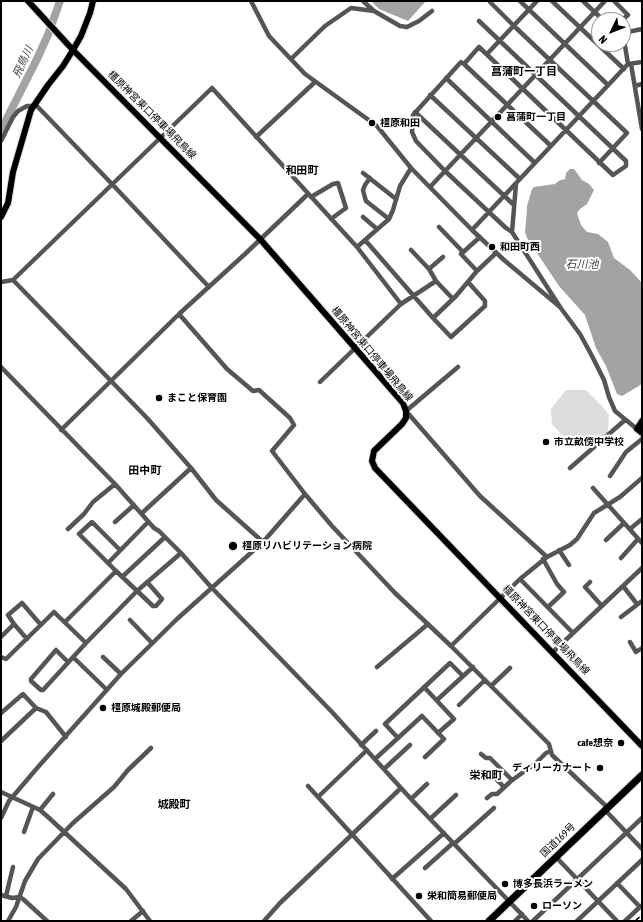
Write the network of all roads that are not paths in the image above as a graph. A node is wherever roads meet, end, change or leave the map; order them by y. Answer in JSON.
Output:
{"nodes":[{"id":1,"x":28,"y":1,"type":"edge"},
{"id":2,"x":93,"y":1,"type":"edge"},
{"id":3,"x":251,"y":1,"type":"edge"},
{"id":4,"x":363,"y":1,"type":"edge"},
{"id":5,"x":490,"y":1,"type":"edge"},
{"id":6,"x":520,"y":1,"type":"edge"},
{"id":7,"x":537,"y":1,"type":"edge"},
{"id":8,"x":552,"y":1,"type":"edge"},
{"id":9,"x":583,"y":1,"type":"edge"},
{"id":10,"x":605,"y":1,"type":"edge"},
{"id":11,"x":614,"y":1,"type":"edge"},
{"id":12,"x":529,"y":10,"type":"junction"},
{"id":13,"x":374,"y":11,"type":"junction"},
{"id":14,"x":432,"y":11,"type":"dead end"},
{"id":15,"x":595,"y":12,"type":"joint"},
{"id":16,"x":625,"y":12,"type":"edge"},
{"id":17,"x":591,"y":16,"type":"edge"},
{"id":18,"x":479,"y":21,"type":"dead end"},
{"id":19,"x":514,"y":26,"type":"junction"},
{"id":20,"x":580,"y":27,"type":"junction"},
{"id":21,"x":642,"y":29,"type":"edge"},
{"id":22,"x":631,"y":31,"type":"edge"},
{"id":23,"x":500,"y":40,"type":"junction"},
{"id":24,"x":565,"y":43,"type":"junction"},
{"id":25,"x":73,"y":50,"type":"junction"},
{"id":26,"x":627,"y":52,"type":"edge"},
{"id":27,"x":487,"y":54,"type":"junction"},
{"id":28,"x":290,"y":59,"type":"junction"},
{"id":29,"x":549,"y":60,"type":"junction"},
{"id":30,"x":642,"y":62,"type":"edge"},
{"id":31,"x":464,"y":64,"type":"junction"},
{"id":32,"x":630,"y":64,"type":"junction"},
{"id":33,"x":624,"y":69,"type":"junction"},
{"id":34,"x":536,"y":74,"type":"junction"},
{"id":35,"x":446,"y":78,"type":"junction"},
{"id":36,"x":315,"y":82,"type":"junction"},
{"id":37,"x":642,"y":84,"type":"edge"},
{"id":38,"x":608,"y":85,"type":"junction"},
{"id":39,"x":635,"y":86,"type":"junction"},
{"id":40,"x":522,"y":88,"type":"junction"},
{"id":41,"x":430,"y":95,"type":"junction"},
{"id":42,"x":593,"y":101,"type":"junction"},
{"id":43,"x":34,"y":105,"type":"junction"},
{"id":44,"x":507,"y":105,"type":"junction"},
{"id":45,"x":640,"y":106,"type":"edge"},
{"id":46,"x":415,"y":112,"type":"junction"},
{"id":47,"x":580,"y":116,"type":"junction"},
{"id":48,"x":492,"y":121,"type":"junction"},
{"id":49,"x":642,"y":128,"type":"edge"},
{"id":50,"x":566,"y":130,"type":"junction"},
{"id":51,"x":256,"y":137,"type":"junction"},
{"id":52,"x":476,"y":137,"type":"junction"},
{"id":53,"x":160,"y":138,"type":"junction"},
{"id":54,"x":1,"y":141,"type":"edge"},
{"id":55,"x":551,"y":146,"type":"junction"},
{"id":56,"x":613,"y":148,"type":"junction"},
{"id":57,"x":460,"y":154,"type":"junction"},
{"id":58,"x":535,"y":163,"type":"junction"},
{"id":59,"x":599,"y":163,"type":"junction"},
{"id":60,"x":411,"y":168,"type":"junction"},
{"id":61,"x":445,"y":171,"type":"junction"},
{"id":62,"x":364,"y":173,"type":"dead end"},
{"id":63,"x":370,"y":178,"type":"junction"},
{"id":64,"x":520,"y":179,"type":"junction"},
{"id":65,"x":112,"y":184,"type":"junction"},
{"id":66,"x":516,"y":184,"type":"junction"},
{"id":67,"x":430,"y":187,"type":"junction"},
{"id":68,"x":309,"y":196,"type":"junction"},
{"id":69,"x":504,"y":196,"type":"junction"},
{"id":70,"x":396,"y":199,"type":"junction"},
{"id":71,"x":514,"y":205,"type":"junction"},
{"id":72,"x":489,"y":212,"type":"junction"},
{"id":73,"x":1,"y":217,"type":"edge"},
{"id":74,"x":362,"y":217,"type":"dead end"},
{"id":75,"x":330,"y":218,"type":"junction"},
{"id":76,"x":389,"y":219,"type":"junction"},
{"id":77,"x":439,"y":226,"type":"dead end"},
{"id":78,"x":377,"y":229,"type":"junction"},
{"id":79,"x":472,"y":230,"type":"junction"},
{"id":80,"x":512,"y":232,"type":"junction"},
{"id":81,"x":480,"y":237,"type":"junction"},
{"id":82,"x":260,"y":239,"type":"junction"},
{"id":83,"x":365,"y":240,"type":"junction"},
{"id":84,"x":357,"y":247,"type":"junction"},
{"id":85,"x":411,"y":250,"type":"dead end"},
{"id":86,"x":463,"y":252,"type":"junction"},
{"id":87,"x":496,"y":253,"type":"junction"},
{"id":88,"x":443,"y":256,"type":"dead end"},
{"id":89,"x":429,"y":268,"type":"junction"},
{"id":90,"x":477,"y":272,"type":"junction"},
{"id":91,"x":13,"y":280,"type":"junction"},
{"id":92,"x":436,"y":281,"type":"junction"},
{"id":93,"x":1,"y":282,"type":"edge"},
{"id":94,"x":468,"y":282,"type":"junction"},
{"id":95,"x":209,"y":287,"type":"junction"},
{"id":96,"x":414,"y":295,"type":"junction"},
{"id":97,"x":453,"y":299,"type":"junction"},
{"id":98,"x":401,"y":304,"type":"junction"},
{"id":99,"x":560,"y":306,"type":"junction"},
{"id":100,"x":179,"y":314,"type":"junction"},
{"id":101,"x":433,"y":318,"type":"junction"},
{"id":102,"x":355,"y":348,"type":"junction"},
{"id":103,"x":1,"y":367,"type":"edge"},
{"id":104,"x":458,"y":367,"type":"dead end"},
{"id":105,"x":111,"y":381,"type":"junction"},
{"id":106,"x":320,"y":382,"type":"dead end"},
{"id":107,"x":406,"y":411,"type":"junction"},
{"id":108,"x":625,"y":420,"type":"junction"},
{"id":109,"x":642,"y":421,"type":"edge"},
{"id":110,"x":636,"y":429,"type":"junction"},
{"id":111,"x":61,"y":430,"type":"junction"},
{"id":112,"x":642,"y":434,"type":"edge"},
{"id":113,"x":642,"y":439,"type":"edge"},
{"id":114,"x":191,"y":468,"type":"junction"},
{"id":115,"x":570,"y":468,"type":"dead end"},
{"id":116,"x":610,"y":476,"type":"dead end"},
{"id":117,"x":642,"y":478,"type":"edge"},
{"id":118,"x":115,"y":484,"type":"junction"},
{"id":119,"x":593,"y":488,"type":"dead end"},
{"id":120,"x":305,"y":494,"type":"junction"},
{"id":121,"x":608,"y":504,"type":"junction"},
{"id":122,"x":134,"y":505,"type":"junction"},
{"id":123,"x":142,"y":513,"type":"junction"},
{"id":124,"x":642,"y":519,"type":"edge"},
{"id":125,"x":115,"y":522,"type":"dead end"},
{"id":126,"x":148,"y":522,"type":"junction"},
{"id":127,"x":624,"y":523,"type":"junction"},
{"id":128,"x":68,"y":529,"type":"dead end"},
{"id":129,"x":630,"y":529,"type":"junction"},
{"id":130,"x":165,"y":537,"type":"junction"},
{"id":131,"x":606,"y":540,"type":"dead end"},
{"id":132,"x":640,"y":541,"type":"edge"},
{"id":133,"x":263,"y":542,"type":"junction"},
{"id":134,"x":120,"y":550,"type":"junction"},
{"id":135,"x":559,"y":550,"type":"junction"},
{"id":136,"x":181,"y":553,"type":"junction"},
{"id":137,"x":545,"y":558,"type":"junction"},
{"id":138,"x":621,"y":558,"type":"dead end"},
{"id":139,"x":108,"y":563,"type":"junction"},
{"id":140,"x":569,"y":565,"type":"dead end"},
{"id":141,"x":642,"y":568,"type":"edge"},
{"id":142,"x":116,"y":571,"type":"junction"},
{"id":143,"x":122,"y":577,"type":"junction"},
{"id":144,"x":520,"y":580,"type":"junction"},
{"id":145,"x":147,"y":582,"type":"junction"},
{"id":146,"x":590,"y":582,"type":"dead end"},
{"id":147,"x":623,"y":586,"type":"junction"},
{"id":148,"x":211,"y":587,"type":"junction"},
{"id":149,"x":137,"y":591,"type":"junction"},
{"id":150,"x":501,"y":598,"type":"junction"},
{"id":151,"x":642,"y":601,"type":"edge"},
{"id":152,"x":637,"y":604,"type":"junction"},
{"id":153,"x":602,"y":606,"type":"junction"},
{"id":154,"x":548,"y":607,"type":"junction"},
{"id":155,"x":621,"y":617,"type":"dead end"},
{"id":156,"x":130,"y":620,"type":"dead end"},
{"id":157,"x":65,"y":622,"type":"junction"},
{"id":158,"x":14,"y":624,"type":"junction"},
{"id":159,"x":428,"y":624,"type":"junction"},
{"id":160,"x":41,"y":625,"type":"junction"},
{"id":161,"x":573,"y":633,"type":"junction"},
{"id":162,"x":1,"y":636,"type":"edge"},
{"id":163,"x":27,"y":639,"type":"junction"},
{"id":164,"x":630,"y":642,"type":"dead end"},
{"id":165,"x":86,"y":643,"type":"junction"},
{"id":166,"x":152,"y":643,"type":"junction"},
{"id":167,"x":451,"y":646,"type":"junction"},
{"id":168,"x":642,"y":648,"type":"edge"},
{"id":169,"x":553,"y":652,"type":"junction"},
{"id":170,"x":1,"y":657,"type":"edge"},
{"id":171,"x":73,"y":657,"type":"junction"},
{"id":172,"x":103,"y":657,"type":"dead end"},
{"id":173,"x":68,"y":662,"type":"junction"},
{"id":174,"x":377,"y":667,"type":"dead end"},
{"id":175,"x":472,"y":667,"type":"junction"},
{"id":176,"x":510,"y":668,"type":"dead end"},
{"id":177,"x":121,"y":674,"type":"junction"},
{"id":178,"x":463,"y":676,"type":"junction"},
{"id":179,"x":485,"y":680,"type":"junction"},
{"id":180,"x":491,"y":686,"type":"junction"},
{"id":181,"x":424,"y":687,"type":"junction"},
{"id":182,"x":106,"y":690,"type":"junction"},
{"id":183,"x":437,"y":700,"type":"junction"},
{"id":184,"x":459,"y":705,"type":"dead end"},
{"id":185,"x":36,"y":708,"type":"junction"},
{"id":186,"x":1,"y":713,"type":"edge"},
{"id":187,"x":376,"y":730,"type":"dead end"},
{"id":188,"x":438,"y":733,"type":"junction"},
{"id":189,"x":66,"y":737,"type":"junction"},
{"id":190,"x":398,"y":738,"type":"junction"},
{"id":191,"x":1,"y":740,"type":"edge"},
{"id":192,"x":362,"y":745,"type":"junction"},
{"id":193,"x":410,"y":745,"type":"dead end"},
{"id":194,"x":642,"y":746,"type":"edge"},
{"id":195,"x":151,"y":748,"type":"dead end"},
{"id":196,"x":366,"y":750,"type":"junction"},
{"id":197,"x":551,"y":751,"type":"junction"},
{"id":198,"x":481,"y":754,"type":"dead end"},
{"id":199,"x":425,"y":757,"type":"dead end"},
{"id":200,"x":375,"y":759,"type":"junction"},
{"id":201,"x":384,"y":769,"type":"junction"},
{"id":202,"x":642,"y":775,"type":"edge"},
{"id":203,"x":494,"y":777,"type":"dead end"},
{"id":204,"x":512,"y":780,"type":"junction"},
{"id":205,"x":427,"y":784,"type":"dead end"},
{"id":206,"x":308,"y":786,"type":"dead end"},
{"id":207,"x":504,"y":787,"type":"junction"},
{"id":208,"x":401,"y":788,"type":"junction"},
{"id":209,"x":1,"y":792,"type":"edge"},
{"id":210,"x":53,"y":794,"type":"dead end"},
{"id":211,"x":456,"y":795,"type":"dead end"},
{"id":212,"x":318,"y":797,"type":"junction"},
{"id":213,"x":13,"y":798,"type":"junction"},
{"id":214,"x":487,"y":798,"type":"dead end"},
{"id":215,"x":411,"y":799,"type":"junction"},
{"id":216,"x":33,"y":807,"type":"junction"},
{"id":217,"x":494,"y":808,"type":"dead end"},
{"id":218,"x":606,"y":809,"type":"junction"},
{"id":219,"x":40,"y":810,"type":"junction"},
{"id":220,"x":1,"y":818,"type":"edge"},
{"id":221,"x":642,"y":818,"type":"edge"},
{"id":222,"x":430,"y":819,"type":"junction"},
{"id":223,"x":24,"y":832,"type":"dead end"},
{"id":224,"x":65,"y":832,"type":"junction"},
{"id":225,"x":444,"y":833,"type":"junction"},
{"id":226,"x":626,"y":833,"type":"junction"},
{"id":227,"x":352,"y":836,"type":"junction"},
{"id":228,"x":454,"y":843,"type":"junction"},
{"id":229,"x":642,"y":849,"type":"edge"},
{"id":230,"x":556,"y":857,"type":"junction"},
{"id":231,"x":642,"y":860,"type":"edge"},
{"id":232,"x":13,"y":867,"type":"dead end"},
{"id":233,"x":425,"y":868,"type":"dead end"},
{"id":234,"x":392,"y":879,"type":"junction"},
{"id":235,"x":577,"y":879,"type":"junction"},
{"id":236,"x":617,"y":883,"type":"junction"},
{"id":237,"x":4,"y":895,"type":"edge"},
{"id":238,"x":20,"y":898,"type":"junction"},
{"id":239,"x":509,"y":901,"type":"junction"},
{"id":240,"x":598,"y":901,"type":"junction"},
{"id":241,"x":641,"y":906,"type":"edge"},
{"id":242,"x":143,"y":911,"type":"junction"},
{"id":243,"x":522,"y":914,"type":"junction"},
{"id":244,"x":8,"y":921,"type":"edge"},
{"id":245,"x":47,"y":921,"type":"edge"},
{"id":246,"x":131,"y":921,"type":"edge"},
{"id":247,"x":150,"y":921,"type":"edge"},
{"id":248,"x":264,"y":921,"type":"edge"},
{"id":249,"x":431,"y":921,"type":"edge"},
{"id":250,"x":489,"y":921,"type":"edge"},
{"id":251,"x":515,"y":921,"type":"edge"},
{"id":252,"x":528,"y":921,"type":"edge"},
{"id":253,"x":533,"y":921,"type":"edge"},
{"id":254,"x":577,"y":921,"type":"edge"},
{"id":255,"x":617,"y":921,"type":"edge"},
{"id":256,"x":625,"y":921,"type":"edge"}],
"edges":[{"from":1,"to":25,"type":"main road","name":"橿原神宮東口停車場飛鳥線"},
{"from":2,"to":25,"type":"main road"},
{"from":3,"to":28,"type":"street"},
{"from":4,"to":13,"type":"street"},
{"from":5,"to":19,"type":"street"},
{"from":6,"to":12,"type":"street"},
{"from":7,"to":12,"type":"street"},
{"from":8,"to":20,"type":"street"},
{"from":9,"to":15,"type":"street"},
{"from":10,"to":15,"type":"street"},
{"from":11,"to":16,"type":"street"},
{"from":12,"to":19,"type":"street"},
{"from":12,"to":24,"type":"street"},
{"from":13,"to":14,"type":"street"},
{"from":13,"to":28,"type":"street"},
{"from":17,"to":20,"type":"street"},
{"from":18,"to":23,"type":"street"},
{"from":19,"to":23,"type":"street"},
{"from":19,"to":29,"type":"street"},
{"from":20,"to":24,"type":"street"},
{"from":20,"to":33,"type":"street"},
{"from":21,"to":22,"type":"street"},
{"from":23,"to":27,"type":"street"},
{"from":23,"to":34,"type":"street"},
{"from":24,"to":29,"type":"street"},
{"from":24,"to":38,"type":"street"},
{"from":25,"to":43,"type":"main road"},
{"from":25,"to":53,"type":"main road","name":"橿原神宮東口停車場飛鳥線"},
{"from":26,"to":32,"type":"street"},
{"from":27,"to":31,"type":"street"},
{"from":27,"to":40,"type":"street"},
{"from":28,"to":36,"type":"street"},
{"from":29,"to":34,"type":"street"},
{"from":29,"to":42,"type":"street"},
{"from":30,"to":32,"type":"street"},
{"from":31,"to":35,"type":"street"},
{"from":31,"to":44,"type":"street"},
{"from":32,"to":33,"type":"street"},
{"from":32,"to":39,"type":"street"},
{"from":33,"to":38,"type":"street"},
{"from":34,"to":40,"type":"street"},
{"from":34,"to":47,"type":"street"},
{"from":35,"to":41,"type":"street"},
{"from":35,"to":48,"type":"street"},
{"from":36,"to":51,"type":"street"},
{"from":36,"to":60,"type":"street"},
{"from":37,"to":39,"type":"street"},
{"from":38,"to":42,"type":"street"},
{"from":39,"to":45,"type":"street"},
{"from":40,"to":44,"type":"street"},
{"from":40,"to":50,"type":"street"},
{"from":41,"to":46,"type":"street"},
{"from":41,"to":52,"type":"street"},
{"from":42,"to":47,"type":"street"},
{"from":42,"to":56,"type":"street"},
{"from":43,"to":54,"type":"street"},
{"from":43,"to":65,"type":"street"},
{"from":43,"to":73,"type":"main road"},
{"from":44,"to":48,"type":"street"},
{"from":44,"to":55,"type":"street"},
{"from":45,"to":49,"type":"street"},
{"from":46,"to":57,"type":"street"},
{"from":46,"to":61,"type":"street"},
{"from":47,"to":50,"type":"street"},
{"from":47,"to":56,"type":"street"},
{"from":48,"to":52,"type":"street"},
{"from":48,"to":58,"type":"street"},
{"from":50,"to":55,"type":"street"},
{"from":50,"to":59,"type":"street"},
{"from":51,"to":53,"type":"street"},
{"from":51,"to":68,"type":"street"},
{"from":52,"to":57,"type":"street"},
{"from":52,"to":64,"type":"street"},
{"from":53,"to":65,"type":"street"},
{"from":53,"to":82,"type":"main road","name":"橿原神宮東口停車場飛鳥線"},
{"from":55,"to":58,"type":"street"},
{"from":56,"to":59,"type":"street"},
{"from":56,"to":59,"type":"street"},
{"from":57,"to":61,"type":"street"},
{"from":57,"to":69,"type":"street"},
{"from":58,"to":64,"type":"street"},
{"from":60,"to":67,"type":"street"},
{"from":60,"to":70,"type":"street"},
{"from":61,"to":67,"type":"street"},
{"from":61,"to":72,"type":"street"},
{"from":62,"to":63,"type":"street"},
{"from":63,"to":70,"type":"street"},
{"from":63,"to":76,"type":"street"},
{"from":64,"to":66,"type":"street"},
{"from":65,"to":91,"type":"street"},
{"from":65,"to":95,"type":"street"},
{"from":66,"to":69,"type":"street"},
{"from":66,"to":71,"type":"street"},
{"from":67,"to":79,"type":"street"},
{"from":68,"to":75,"type":"street"},
{"from":68,"to":75,"type":"street"},
{"from":68,"to":82,"type":"street"},
{"from":69,"to":71,"type":"street"},
{"from":69,"to":72,"type":"street"},
{"from":70,"to":76,"type":"street"},
{"from":71,"to":80,"type":"street"},
{"from":72,"to":79,"type":"street"},
{"from":72,"to":80,"type":"street"},
{"from":74,"to":78,"type":"street"},
{"from":75,"to":84,"type":"street"},
{"from":76,"to":78,"type":"street"},
{"from":77,"to":86,"type":"street"},
{"from":78,"to":83,"type":"street"},
{"from":79,"to":81,"type":"street"},
{"from":80,"to":99,"type":"street"},
{"from":81,"to":86,"type":"street"},
{"from":81,"to":87,"type":"street"},
{"from":82,"to":95,"type":"street"},
{"from":82,"to":102,"type":"main road","name":"橿原神宮東口停車場飛鳥線"},
{"from":83,"to":84,"type":"street"},
{"from":83,"to":96,"type":"street"},
{"from":84,"to":98,"type":"street"},
{"from":85,"to":89,"type":"street"},
{"from":86,"to":90,"type":"street"},
{"from":87,"to":90,"type":"street"},
{"from":87,"to":99,"type":"street"},
{"from":88,"to":89,"type":"street"},
{"from":89,"to":92,"type":"street"},
{"from":90,"to":94,"type":"street"},
{"from":91,"to":93,"type":"street"},
{"from":91,"to":105,"type":"street"},
{"from":92,"to":96,"type":"street"},
{"from":92,"to":97,"type":"street"},
{"from":94,"to":97,"type":"street"},
{"from":94,"to":101,"type":"street"},
{"from":95,"to":100,"type":"street"},
{"from":96,"to":98,"type":"street"},
{"from":96,"to":101,"type":"street"},
{"from":97,"to":101,"type":"street"},
{"from":98,"to":102,"type":"street"},
{"from":99,"to":108,"type":"street"},
{"from":100,"to":105,"type":"street"},
{"from":100,"to":120,"type":"street"},
{"from":102,"to":106,"type":"street"},
{"from":102,"to":107,"type":"main road","name":"橿原神宮東口停車場飛鳥線"},
{"from":103,"to":111,"type":"street"},
{"from":104,"to":107,"type":"street"},
{"from":105,"to":111,"type":"street"},
{"from":105,"to":114,"type":"street"},
{"from":107,"to":137,"type":"street"},
{"from":107,"to":150,"type":"main road","name":"橿原神宮東口停車場飛鳥線"},
{"from":108,"to":110,"type":"street"},
{"from":108,"to":115,"type":"street"},
{"from":109,"to":110,"type":"main road"},
{"from":110,"to":112,"type":"main road"},
{"from":111,"to":118,"type":"street"},
{"from":113,"to":116,"type":"street"},
{"from":114,"to":123,"type":"street"},
{"from":114,"to":133,"type":"street"},
{"from":117,"to":121,"type":"street"},
{"from":118,"to":122,"type":"street"},
{"from":118,"to":128,"type":"street"},
{"from":119,"to":121,"type":"street"},
{"from":120,"to":133,"type":"street"},
{"from":120,"to":159,"type":"street"},
{"from":121,"to":127,"type":"street"},
{"from":121,"to":135,"type":"street"},
{"from":122,"to":123,"type":"street"},
{"from":122,"to":125,"type":"street"},
{"from":123,"to":126,"type":"street"},
{"from":124,"to":129,"type":"street"},
{"from":126,"to":130,"type":"street"},
{"from":126,"to":134,"type":"street"},
{"from":127,"to":129,"type":"street"},
{"from":127,"to":131,"type":"street"},
{"from":129,"to":132,"type":"street"},
{"from":130,"to":136,"type":"street"},
{"from":130,"to":143,"type":"street"},
{"from":132,"to":138,"type":"street"},
{"from":133,"to":148,"type":"street"},
{"from":134,"to":139,"type":"street"},
{"from":134,"to":139,"type":"street"},
{"from":135,"to":137,"type":"street"},
{"from":135,"to":140,"type":"street"},
{"from":136,"to":145,"type":"street"},
{"from":136,"to":148,"type":"street"},
{"from":137,"to":144,"type":"street"},
{"from":137,"to":154,"type":"street"},
{"from":139,"to":142,"type":"street"},
{"from":141,"to":147,"type":"street"},
{"from":142,"to":143,"type":"street"},
{"from":142,"to":157,"type":"street"},
{"from":143,"to":149,"type":"street"},
{"from":144,"to":150,"type":"street"},
{"from":144,"to":154,"type":"street"},
{"from":145,"to":149,"type":"street"},
{"from":145,"to":149,"type":"street"},
{"from":146,"to":153,"type":"street"},
{"from":147,"to":152,"type":"street"},
{"from":147,"to":153,"type":"street"},
{"from":148,"to":166,"type":"street"},
{"from":148,"to":192,"type":"street"},
{"from":149,"to":165,"type":"street"},
{"from":150,"to":167,"type":"street"},
{"from":150,"to":169,"type":"main road","name":"橿原神宮東口停車場飛鳥線"},
{"from":151,"to":152,"type":"street"},
{"from":152,"to":155,"type":"street"},
{"from":153,"to":161,"type":"street"},
{"from":154,"to":161,"type":"street"},
{"from":156,"to":166,"type":"street"},
{"from":157,"to":160,"type":"street"},
{"from":157,"to":165,"type":"street"},
{"from":158,"to":160,"type":"street"},
{"from":158,"to":162,"type":"street"},
{"from":158,"to":163,"type":"street"},
{"from":159,"to":167,"type":"street"},
{"from":159,"to":174,"type":"street"},
{"from":160,"to":163,"type":"street"},
{"from":161,"to":169,"type":"street"},
{"from":163,"to":170,"type":"street"},
{"from":164,"to":168,"type":"street"},
{"from":165,"to":171,"type":"street"},
{"from":166,"to":177,"type":"street"},
{"from":167,"to":175,"type":"street"},
{"from":169,"to":194,"type":"main road","name":"橿原神宮東口停車場飛鳥線"},
{"from":171,"to":173,"type":"street"},
{"from":171,"to":182,"type":"street"},
{"from":172,"to":177,"type":"street"},
{"from":173,"to":173,"type":"street"},
{"from":175,"to":178,"type":"street"},
{"from":175,"to":179,"type":"street"},
{"from":176,"to":180,"type":"street"},
{"from":177,"to":182,"type":"street"},
{"from":178,"to":181,"type":"street"},
{"from":178,"to":183,"type":"street"},
{"from":179,"to":180,"type":"street"},
{"from":179,"to":184,"type":"street"},
{"from":180,"to":197,"type":"street"},
{"from":181,"to":183,"type":"street"},
{"from":181,"to":190,"type":"street"},
{"from":182,"to":189,"type":"street"},
{"from":183,"to":188,"type":"street"},
{"from":185,"to":186,"type":"street"},
{"from":185,"to":189,"type":"street"},
{"from":185,"to":191,"type":"street"},
{"from":187,"to":192,"type":"street"},
{"from":188,"to":190,"type":"street"},
{"from":188,"to":199,"type":"street"},
{"from":189,"to":213,"type":"street"},
{"from":190,"to":200,"type":"street"},
{"from":192,"to":196,"type":"street"},
{"from":193,"to":201,"type":"street"},
{"from":195,"to":224,"type":"street"},
{"from":196,"to":200,"type":"street"},
{"from":196,"to":212,"type":"street"},
{"from":197,"to":204,"type":"street"},
{"from":197,"to":218,"type":"street"},
{"from":198,"to":204,"type":"street"},
{"from":200,"to":201,"type":"street"},
{"from":201,"to":208,"type":"street"},
{"from":202,"to":218,"type":"highway","name":"国道169号"},
{"from":203,"to":207,"type":"street"},
{"from":204,"to":207,"type":"street"},
{"from":205,"to":215,"type":"street"},
{"from":206,"to":212,"type":"street"},
{"from":207,"to":214,"type":"street"},
{"from":208,"to":215,"type":"street"},
{"from":208,"to":227,"type":"street"},
{"from":209,"to":213,"type":"street"},
{"from":210,"to":219,"type":"street"},
{"from":211,"to":222,"type":"street"},
{"from":212,"to":227,"type":"street"},
{"from":213,"to":216,"type":"street"},
{"from":213,"to":220,"type":"street"},
{"from":215,"to":222,"type":"street"},
{"from":216,"to":219,"type":"street"},
{"from":216,"to":223,"type":"street"},
{"from":217,"to":228,"type":"street"},
{"from":218,"to":226,"type":"street"},
{"from":218,"to":230,"type":"highway","name":"国道169号"},
{"from":219,"to":224,"type":"street"},
{"from":221,"to":226,"type":"street"},
{"from":222,"to":225,"type":"street"},
{"from":224,"to":238,"type":"street"},
{"from":224,"to":242,"type":"street"},
{"from":225,"to":228,"type":"street"},
{"from":225,"to":234,"type":"street"},
{"from":226,"to":229,"type":"street"},
{"from":226,"to":235,"type":"street"},
{"from":227,"to":234,"type":"street"},
{"from":227,"to":248,"type":"street"},
{"from":228,"to":233,"type":"street"},
{"from":228,"to":239,"type":"street"},
{"from":230,"to":235,"type":"street"},
{"from":230,"to":239,"type":"highway","name":"国道169号"},
{"from":231,"to":236,"type":"street"},
{"from":232,"to":237,"type":"street"},
{"from":234,"to":249,"type":"street"},
{"from":235,"to":240,"type":"street"},
{"from":235,"to":253,"type":"street"},
{"from":236,"to":240,"type":"street"},
{"from":236,"to":241,"type":"street"},
{"from":237,"to":238,"type":"street"},
{"from":238,"to":244,"type":"street"},
{"from":238,"to":245,"type":"street"},
{"from":239,"to":243,"type":"street"},
{"from":239,"to":250,"type":"highway","name":"国道169号"},
{"from":240,"to":254,"type":"street"},
{"from":240,"to":255,"type":"street"},
{"from":241,"to":256,"type":"street"},
{"from":242,"to":246,"type":"street"},
{"from":242,"to":247,"type":"street"},
{"from":243,"to":251,"type":"street"},
{"from":243,"to":252,"type":"street"}]}
